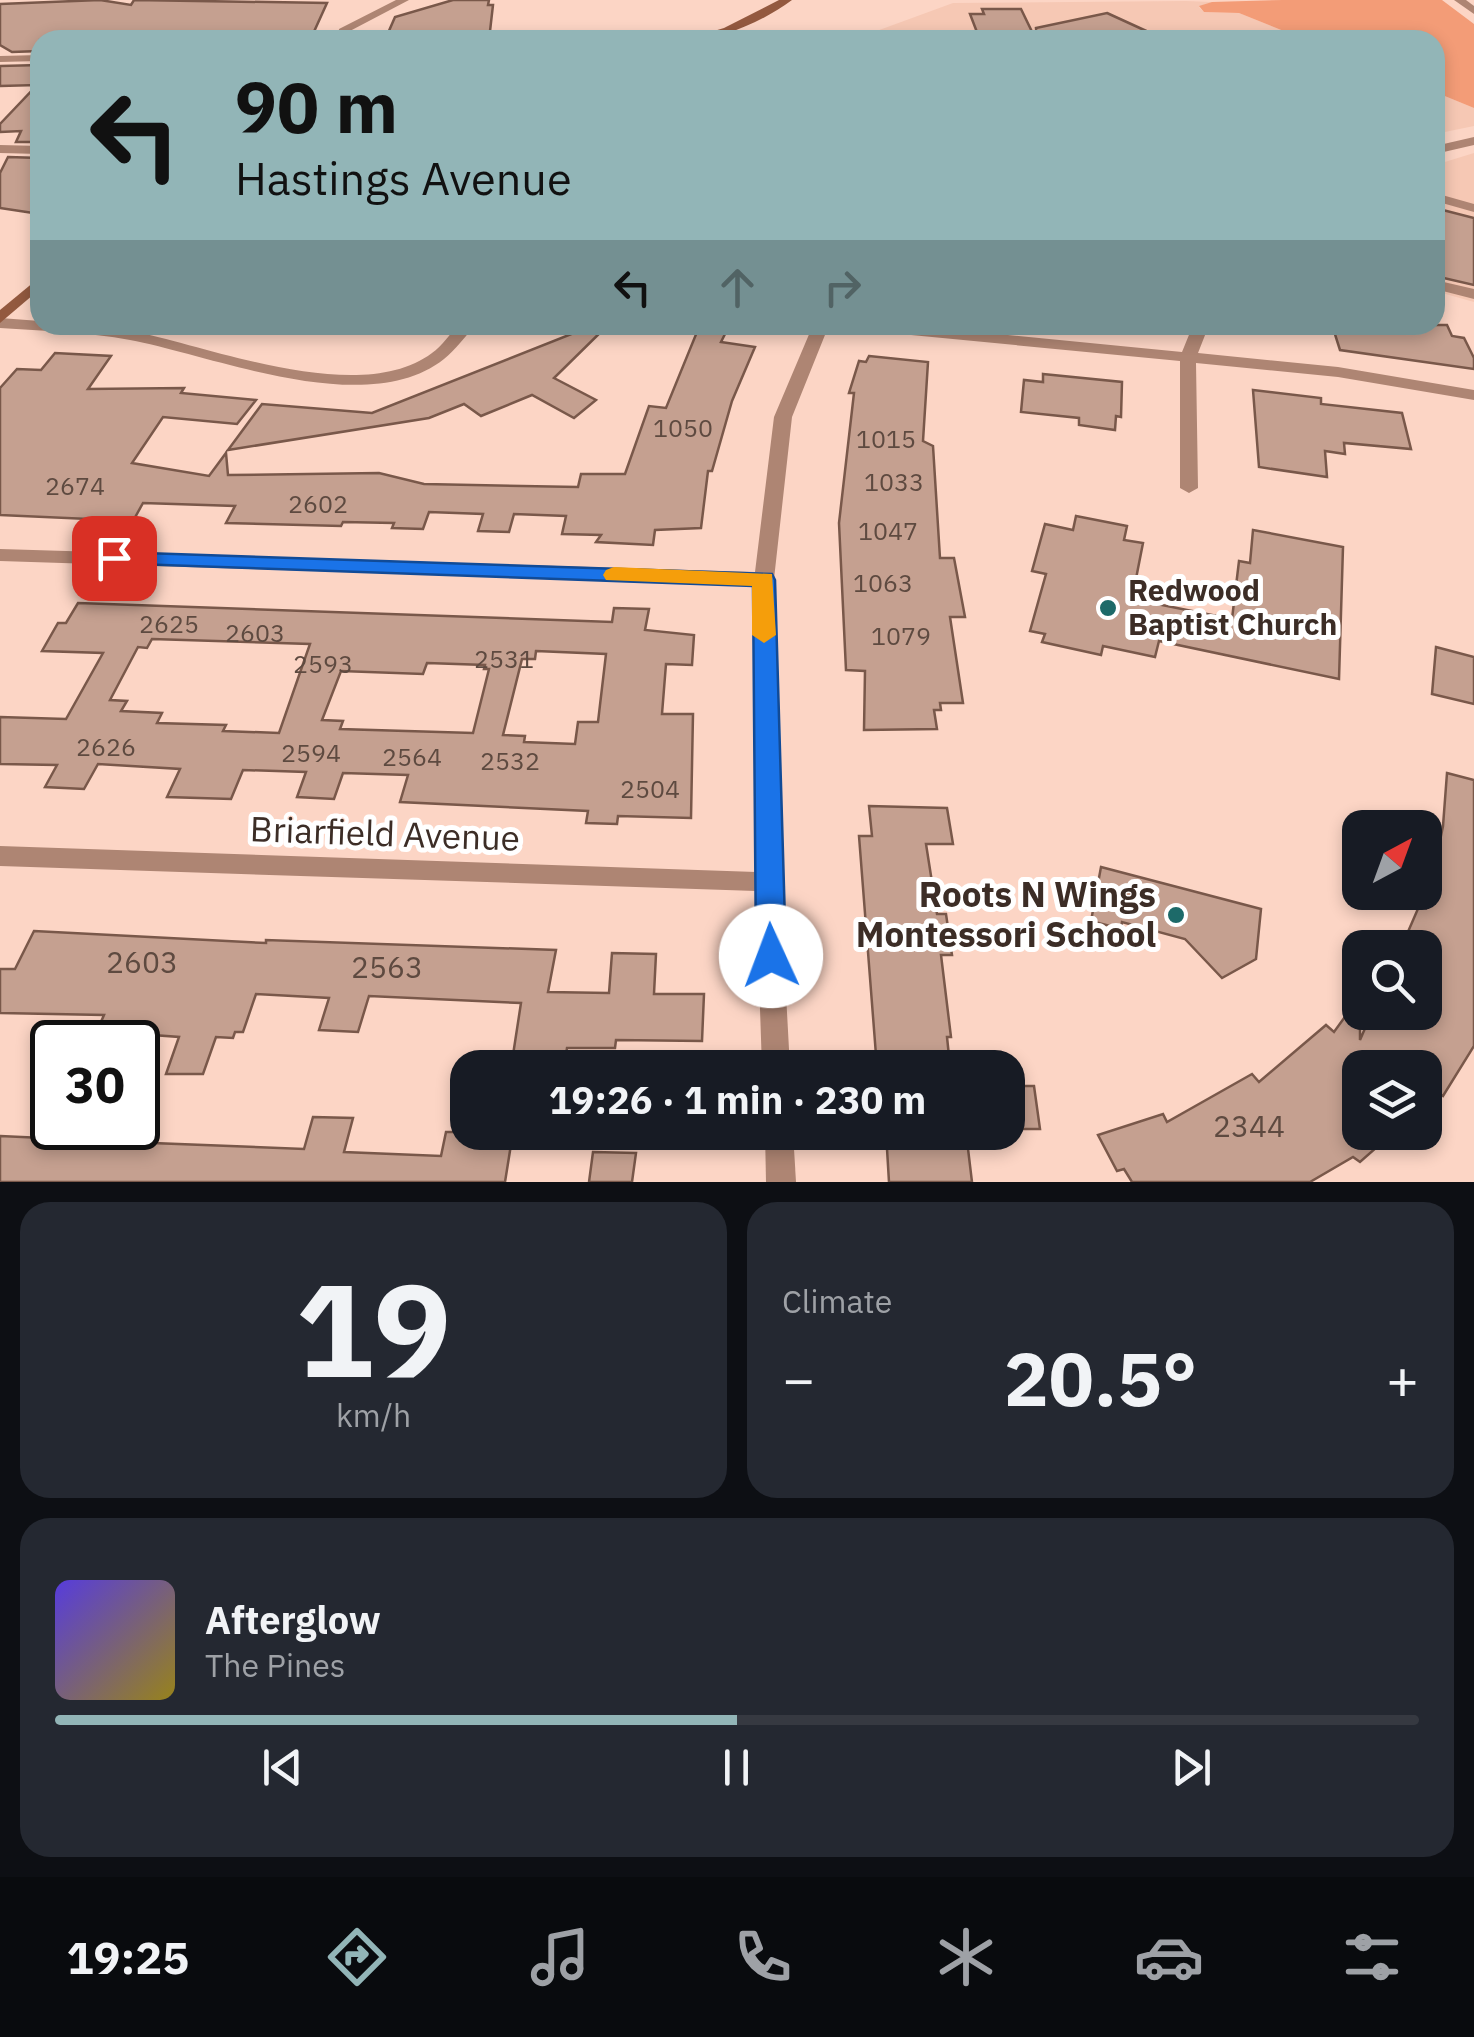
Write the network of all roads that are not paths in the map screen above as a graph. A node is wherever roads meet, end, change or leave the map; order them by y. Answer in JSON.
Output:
{"nodes":[{"id":1,"x":404,"y":0,"type":"edge"},
{"id":2,"x":787,"y":0,"type":"edge"},
{"id":3,"x":1460,"y":0,"type":"edge"},
{"id":4,"x":1474,"y":10,"type":"edge"},
{"id":5,"x":345,"y":30,"type":"edge"},
{"id":6,"x":728,"y":30,"type":"edge"},
{"id":7,"x":30,"y":58,"type":"edge"},
{"id":8,"x":0,"y":59,"type":"edge"},
{"id":9,"x":1474,"y":140,"type":"edge"},
{"id":10,"x":1445,"y":147,"type":"edge"},
{"id":11,"x":0,"y":149,"type":"edge"},
{"id":12,"x":30,"y":150,"type":"edge"},
{"id":13,"x":1445,"y":200,"type":"edge"},
{"id":14,"x":1474,"y":208,"type":"edge"},
{"id":15,"x":1445,"y":287,"type":"edge"},
{"id":16,"x":30,"y":291,"type":"edge"},
{"id":17,"x":1474,"y":294,"type":"edge"},
{"id":18,"x":0,"y":320,"type":"edge"},
{"id":19,"x":30,"y":323,"type":"edge"},
{"id":20,"x":129,"y":335,"type":"edge"},
{"id":21,"x":459,"y":335,"type":"edge"},
{"id":22,"x":817,"y":335,"type":"edge"},
{"id":23,"x":992,"y":335,"type":"edge"},
{"id":24,"x":1197,"y":335,"type":"edge"},
{"id":25,"x":1188,"y":357,"type":"junction"},
{"id":26,"x":1474,"y":396,"type":"edge"},
{"id":27,"x":1189,"y":488,"type":"dead end"},
{"id":28,"x":0,"y":555,"type":"edge"},
{"id":29,"x":764,"y":580,"type":"junction"},
{"id":30,"x":0,"y":856,"type":"edge"},
{"id":31,"x":768,"y":882,"type":"junction"},
{"id":32,"x":775,"y":1050,"type":"edge"},
{"id":33,"x":780,"y":1150,"type":"edge"},
{"id":34,"x":781,"y":1182,"type":"edge"}],
"edges":[{"from":1,"to":5,"type":"street"},
{"from":2,"to":6,"type":"main road"},
{"from":3,"to":4,"type":"street"},
{"from":7,"to":8,"type":"street"},
{"from":9,"to":10,"type":"street"},
{"from":11,"to":12,"type":"street"},
{"from":13,"to":14,"type":"street"},
{"from":15,"to":17,"type":"street"},
{"from":16,"to":18,"type":"main road"},
{"from":18,"to":19,"type":"street"},
{"from":20,"to":21,"type":"street"},
{"from":22,"to":29,"type":"street"},
{"from":23,"to":25,"type":"street"},
{"from":24,"to":25,"type":"street"},
{"from":25,"to":26,"type":"street"},
{"from":25,"to":27,"type":"street"},
{"from":28,"to":29,"type":"street"},
{"from":29,"to":31,"type":"street"},
{"from":30,"to":31,"type":"street","name":"Briarfield Avenue"},
{"from":31,"to":32,"type":"street"},
{"from":33,"to":34,"type":"street"}]}
